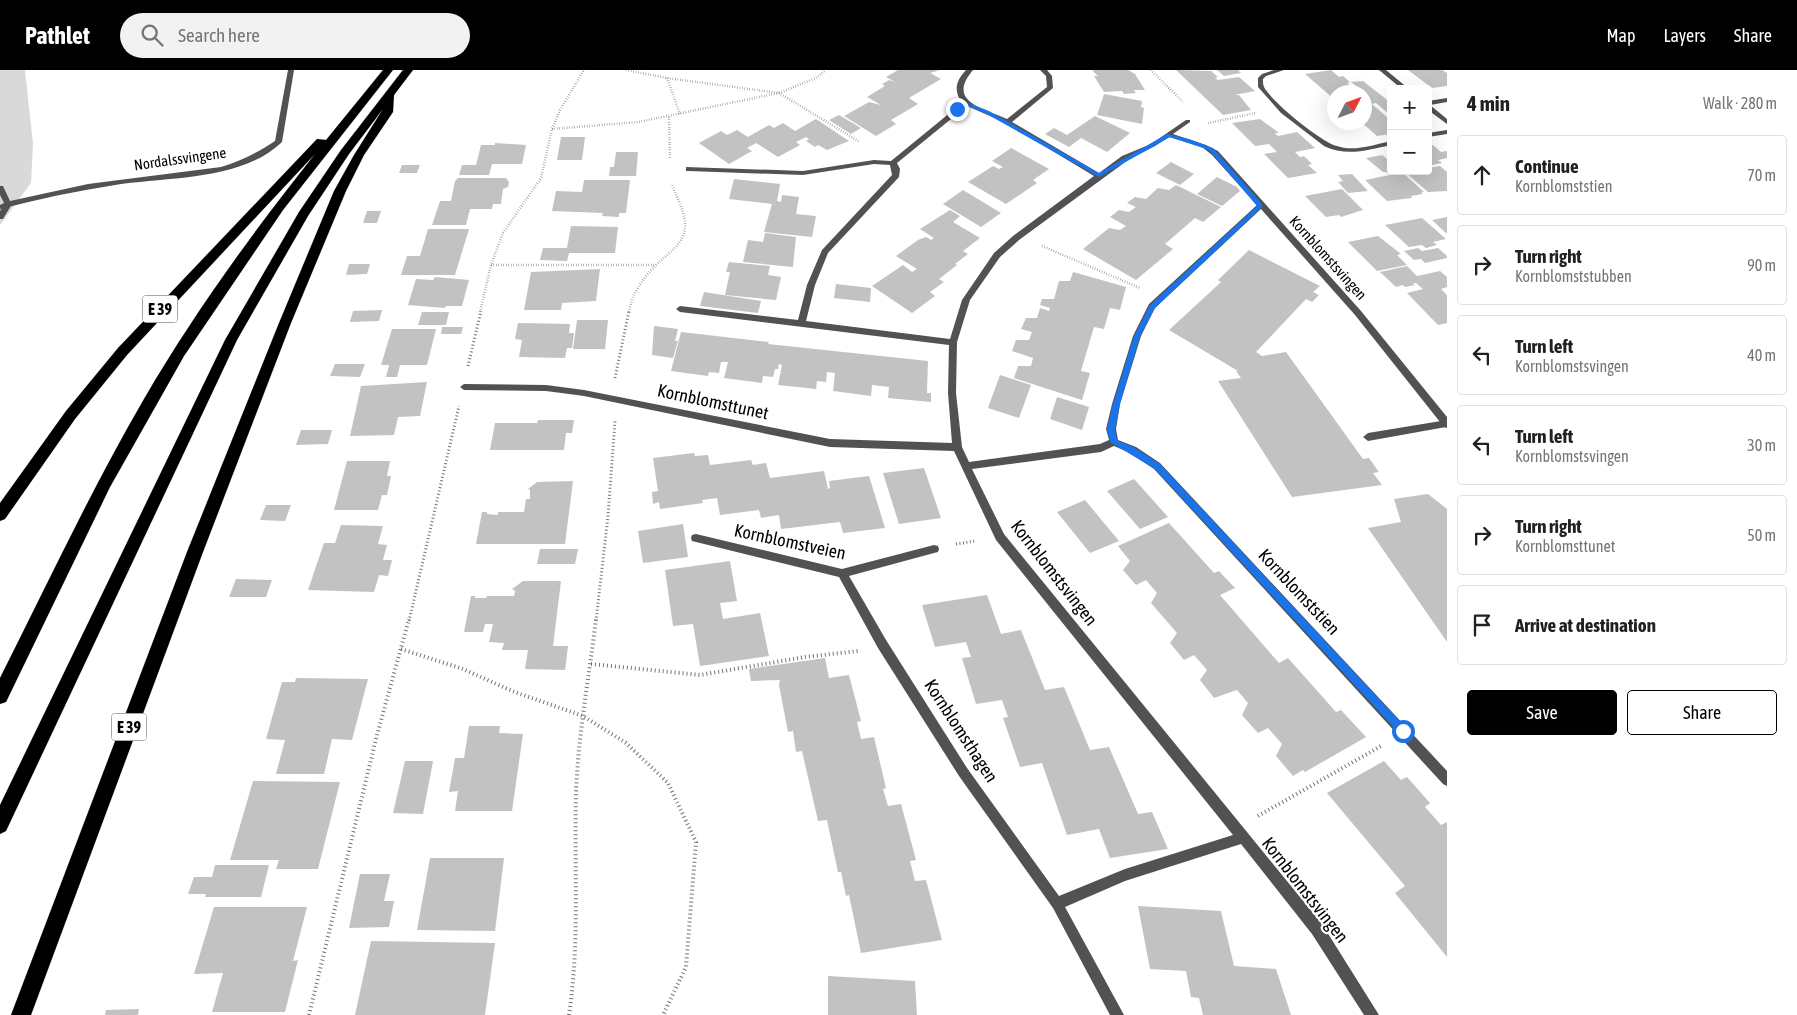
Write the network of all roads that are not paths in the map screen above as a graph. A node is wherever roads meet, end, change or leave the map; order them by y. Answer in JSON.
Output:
{"nodes":[{"id":1,"x":291,"y":70,"type":"edge"},
{"id":2,"x":388,"y":70,"type":"edge"},
{"id":3,"x":408,"y":70,"type":"edge"},
{"id":4,"x":970,"y":70,"type":"edge"},
{"id":5,"x":1044,"y":70,"type":"edge"},
{"id":6,"x":1281,"y":70,"type":"edge"},
{"id":7,"x":1382,"y":70,"type":"edge"},
{"id":8,"x":1401,"y":85,"type":"edge"},
{"id":9,"x":389,"y":94,"type":"junction"},
{"id":10,"x":1447,"y":100,"type":"edge"},
{"id":11,"x":966,"y":103,"type":"junction"},
{"id":12,"x":1432,"y":104,"type":"edge"},
{"id":13,"x":1432,"y":109,"type":"edge"},
{"id":14,"x":1188,"y":121,"type":"dead end"},
{"id":15,"x":1008,"y":122,"type":"junction"},
{"id":16,"x":1447,"y":122,"type":"edge"},
{"id":17,"x":345,"y":125,"type":"junction"},
{"id":18,"x":1447,"y":132,"type":"edge"},
{"id":19,"x":1169,"y":135,"type":"junction"},
{"id":20,"x":1432,"y":135,"type":"edge"},
{"id":21,"x":1387,"y":144,"type":"edge"},
{"id":22,"x":893,"y":163,"type":"junction"},
{"id":23,"x":689,"y":168,"type":"dead end"},
{"id":24,"x":1099,"y":176,"type":"junction"},
{"id":25,"x":0,"y":188,"type":"edge"},
{"id":26,"x":4,"y":205,"type":"edge"},
{"id":27,"x":1260,"y":206,"type":"junction"},
{"id":28,"x":0,"y":217,"type":"edge"},
{"id":29,"x":680,"y":309,"type":"dead end"},
{"id":30,"x":802,"y":322,"type":"junction"},
{"id":31,"x":953,"y":342,"type":"junction"},
{"id":32,"x":464,"y":387,"type":"road end"},
{"id":33,"x":1446,"y":423,"type":"edge"},
{"id":34,"x":1368,"y":437,"type":"dead end"},
{"id":35,"x":1114,"y":442,"type":"junction"},
{"id":36,"x":957,"y":447,"type":"junction"},
{"id":37,"x":968,"y":466,"type":"junction"},
{"id":38,"x":0,"y":515,"type":"edge"},
{"id":39,"x":696,"y":538,"type":"dead end"},
{"id":40,"x":934,"y":549,"type":"road end"},
{"id":41,"x":842,"y":573,"type":"junction"},
{"id":42,"x":0,"y":696,"type":"edge"},
{"id":43,"x":1447,"y":780,"type":"edge"},
{"id":44,"x":0,"y":825,"type":"edge"},
{"id":45,"x":1242,"y":838,"type":"junction"},
{"id":46,"x":1056,"y":904,"type":"junction"},
{"id":47,"x":21,"y":1015,"type":"edge"},
{"id":48,"x":1117,"y":1015,"type":"edge"},
{"id":49,"x":1372,"y":1015,"type":"edge"}],
"edges":[{"from":1,"to":26,"type":"street","name":"Nordalssvingene"},
{"from":2,"to":17,"type":"highway","number":"E 39"},
{"from":3,"to":9,"type":"highway","number":"E 39"},
{"from":4,"to":11,"type":"street"},
{"from":5,"to":15,"type":"street"},
{"from":6,"to":21,"type":"street"},
{"from":7,"to":8,"type":"street"},
{"from":9,"to":44,"type":"highway","number":"E 39"},
{"from":9,"to":47,"type":"highway","number":"E 39"},
{"from":10,"to":12,"type":"street"},
{"from":11,"to":15,"type":"street"},
{"from":11,"to":22,"type":"street"},
{"from":13,"to":16,"type":"street"},
{"from":14,"to":19,"type":"street","name":"Kornblomstsvingen"},
{"from":15,"to":24,"type":"street"},
{"from":17,"to":38,"type":"highway","number":"E 39"},
{"from":17,"to":42,"type":"highway","number":"E 39"},
{"from":18,"to":20,"type":"street"},
{"from":19,"to":24,"type":"street","name":"Kornblomstsvingen"},
{"from":19,"to":27,"type":"street","name":"Kornblomstsvingen"},
{"from":22,"to":23,"type":"street"},
{"from":22,"to":30,"type":"street"},
{"from":24,"to":31,"type":"street","name":"Kornblomstsvingen"},
{"from":25,"to":26,"type":"street"},
{"from":26,"to":28,"type":"street"},
{"from":27,"to":33,"type":"street","name":"Kornblomstsvingen"},
{"from":27,"to":35,"type":"street"},
{"from":29,"to":30,"type":"street"},
{"from":30,"to":31,"type":"street"},
{"from":31,"to":36,"type":"street","name":"Kornblomstsvingen"},
{"from":32,"to":36,"type":"street","name":"Kornblomsttunet"},
{"from":33,"to":34,"type":"street"},
{"from":35,"to":37,"type":"street"},
{"from":35,"to":43,"type":"street","name":"Kornblomststien"},
{"from":36,"to":37,"type":"street","name":"Kornblomstsvingen"},
{"from":37,"to":45,"type":"street","name":"Kornblomstsvingen"},
{"from":39,"to":41,"type":"street","name":"Kornblomstveien"},
{"from":40,"to":41,"type":"street","name":"Kornblomstveien"},
{"from":41,"to":46,"type":"street","name":"Kornblomsthagen"},
{"from":45,"to":46,"type":"street"},
{"from":45,"to":49,"type":"street","name":"Kornblomstsvingen"},
{"from":46,"to":48,"type":"street","name":"Kornblomsthagen"}]}
